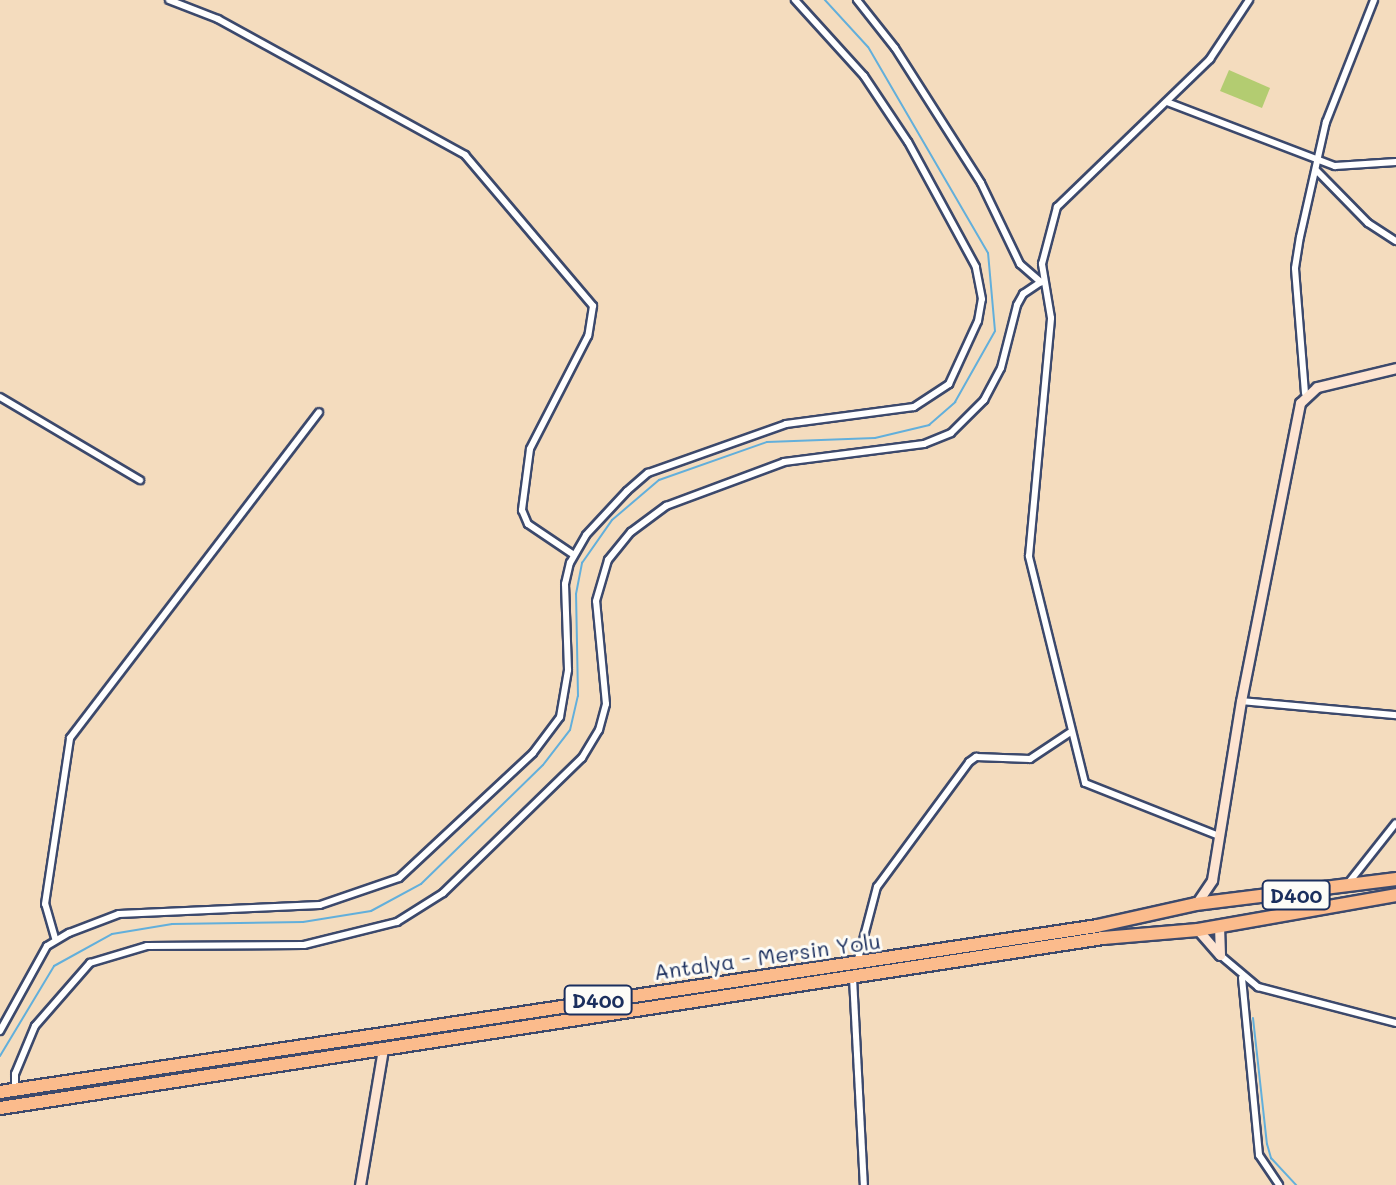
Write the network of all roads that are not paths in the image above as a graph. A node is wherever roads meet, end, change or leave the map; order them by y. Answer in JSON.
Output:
{"nodes":[{"id":1,"x":169,"y":0,"type":"edge"},
{"id":2,"x":795,"y":0,"type":"edge"},
{"id":3,"x":857,"y":0,"type":"edge"},
{"id":4,"x":1249,"y":0,"type":"edge"},
{"id":5,"x":1374,"y":0,"type":"edge"},
{"id":6,"x":1167,"y":102,"type":"junction"},
{"id":7,"x":1321,"y":160,"type":"junction"},
{"id":8,"x":1396,"y":162,"type":"edge"},
{"id":9,"x":1317,"y":171,"type":"junction"},
{"id":10,"x":1396,"y":241,"type":"edge"},
{"id":11,"x":1041,"y":282,"type":"junction"},
{"id":12,"x":1396,"y":368,"type":"edge"},
{"id":13,"x":1305,"y":393,"type":"junction"},
{"id":14,"x":0,"y":397,"type":"edge"},
{"id":15,"x":319,"y":412,"type":"dead end"},
{"id":16,"x":140,"y":480,"type":"dead end"},
{"id":17,"x":574,"y":555,"type":"junction"},
{"id":18,"x":1241,"y":701,"type":"junction"},
{"id":19,"x":1396,"y":715,"type":"edge"},
{"id":20,"x":1069,"y":733,"type":"junction"},
{"id":21,"x":1396,"y":823,"type":"edge"},
{"id":22,"x":1219,"y":836,"type":"junction"},
{"id":23,"x":1396,"y":879,"type":"edge"},
{"id":24,"x":1212,"y":880,"type":"junction"},
{"id":25,"x":1345,"y":887,"type":"junction"},
{"id":26,"x":1396,"y":895,"type":"edge"},
{"id":27,"x":1219,"y":902,"type":"junction"},
{"id":28,"x":1196,"y":904,"type":"junction"},
{"id":29,"x":1219,"y":926,"type":"junction"},
{"id":30,"x":1198,"y":930,"type":"junction"},
{"id":31,"x":55,"y":938,"type":"junction"},
{"id":32,"x":1220,"y":955,"type":"junction"},
{"id":33,"x":857,"y":964,"type":"junction"},
{"id":34,"x":853,"y":978,"type":"junction"},
{"id":35,"x":1242,"y":978,"type":"junction"},
{"id":36,"x":1396,"y":1023,"type":"edge"},
{"id":37,"x":0,"y":1031,"type":"edge"},
{"id":38,"x":383,"y":1049,"type":"junction"},
{"id":39,"x":15,"y":1090,"type":"junction"},
{"id":40,"x":0,"y":1092,"type":"edge"},
{"id":41,"x":1,"y":1109,"type":"edge"},
{"id":42,"x":360,"y":1185,"type":"edge"},
{"id":43,"x":864,"y":1185,"type":"edge"},
{"id":44,"x":1279,"y":1185,"type":"edge"}],
"edges":[{"from":1,"to":17,"type":"street"},
{"from":2,"to":17,"type":"street"},
{"from":3,"to":11,"type":"street"},
{"from":4,"to":6,"type":"street"},
{"from":5,"to":7,"type":"street"},
{"from":6,"to":7,"type":"street"},
{"from":6,"to":11,"type":"street"},
{"from":7,"to":8,"type":"street"},
{"from":7,"to":9,"type":"street"},
{"from":9,"to":10,"type":"street"},
{"from":9,"to":13,"type":"street"},
{"from":11,"to":20,"type":"street"},
{"from":11,"to":39,"type":"street"},
{"from":12,"to":13,"type":"street"},
{"from":13,"to":18,"type":"street"},
{"from":14,"to":16,"type":"street"},
{"from":15,"to":31,"type":"street"},
{"from":17,"to":31,"type":"street"},
{"from":18,"to":19,"type":"street"},
{"from":18,"to":22,"type":"street"},
{"from":20,"to":22,"type":"street"},
{"from":20,"to":33,"type":"street"},
{"from":21,"to":25,"type":"street"},
{"from":22,"to":24,"type":"street"},
{"from":23,"to":25,"type":"highway","name":"Antalya - Mersin Yolu","number":"D400"},
{"from":24,"to":27,"type":"street"},
{"from":24,"to":28,"type":"street"},
{"from":25,"to":27,"type":"highway","name":"Antalya - Mersin Yolu","number":"D400"},
{"from":26,"to":29,"type":"highway","name":"Antalya - Mersin Yolu","number":"D400"},
{"from":27,"to":28,"type":"highway","name":"Antalya - Mersin Yolu","number":"D400"},
{"from":27,"to":29,"type":"highway"},
{"from":28,"to":30,"type":"highway"},
{"from":28,"to":33,"type":"highway","name":"Antalya - Mersin Yolu","number":"D400"},
{"from":29,"to":30,"type":"highway","name":"Antalya - Mersin Yolu","number":"D400"},
{"from":29,"to":32,"type":"street"},
{"from":30,"to":32,"type":"street"},
{"from":30,"to":34,"type":"highway","name":"Antalya - Mersin Yolu","number":"D400"},
{"from":31,"to":37,"type":"street"},
{"from":32,"to":35,"type":"street"},
{"from":33,"to":39,"type":"highway","name":"Antalya - Mersin Yolu","number":"D400"},
{"from":34,"to":38,"type":"highway","name":"Antalya - Mersin Yolu","number":"D400"},
{"from":34,"to":43,"type":"street"},
{"from":35,"to":36,"type":"street"},
{"from":35,"to":44,"type":"street"},
{"from":38,"to":41,"type":"highway","name":"Antalya - Mersin Yolu","number":"D400"},
{"from":38,"to":42,"type":"street"},
{"from":39,"to":40,"type":"highway","name":"Antalya - Mersin Yolu","number":"D400"}]}
